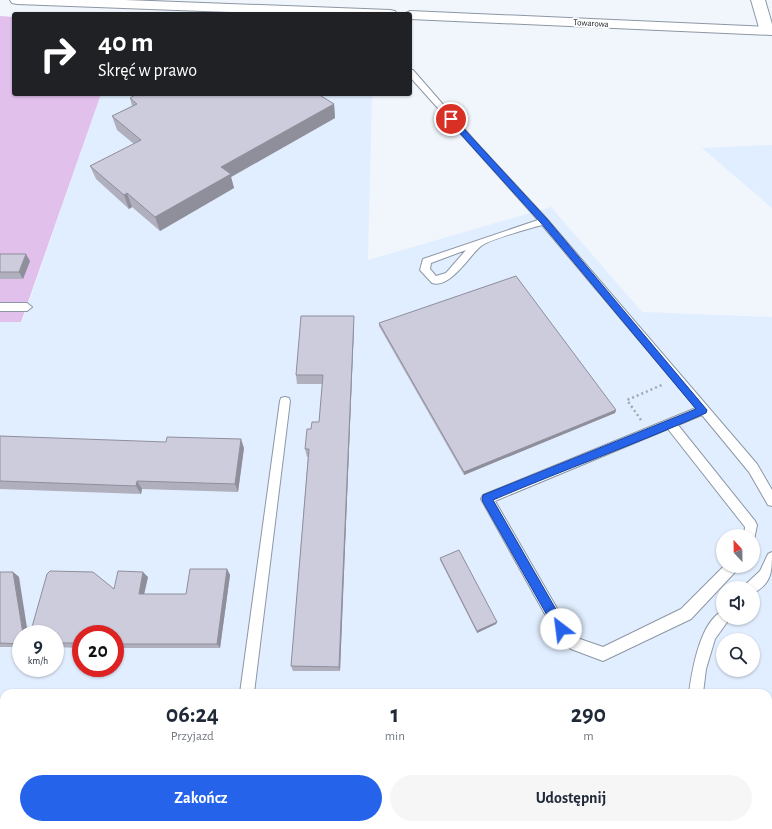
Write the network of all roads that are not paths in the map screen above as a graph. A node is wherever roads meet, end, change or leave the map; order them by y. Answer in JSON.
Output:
{"nodes":[{"id":1,"x":17,"y":0,"type":"edge"},
{"id":2,"x":758,"y":0,"type":"edge"},
{"id":3,"x":337,"y":12,"type":"edge"},
{"id":4,"x":412,"y":15,"type":"edge"},
{"id":5,"x":769,"y":31,"type":"edge"},
{"id":6,"x":412,"y":74,"type":"edge"},
{"id":7,"x":544,"y":221,"type":"junction"},
{"id":8,"x":478,"y":243,"type":"junction"},
{"id":9,"x":0,"y":307,"type":"edge"},
{"id":10,"x":27,"y":307,"type":"dead end"},
{"id":11,"x":285,"y":401,"type":"dead end"},
{"id":12,"x":703,"y":410,"type":"junction"},
{"id":13,"x":670,"y":424,"type":"junction"},
{"id":14,"x":772,"y":501,"type":"edge"},
{"id":15,"x":751,"y":529,"type":"edge"},
{"id":16,"x":772,"y":558,"type":"edge"},
{"id":17,"x":726,"y":573,"type":"edge"},
{"id":18,"x":759,"y":581,"type":"edge"},
{"id":19,"x":718,"y":625,"type":"edge"},
{"id":20,"x":248,"y":689,"type":"edge"},
{"id":21,"x":696,"y":689,"type":"edge"}],
"edges":[{"from":1,"to":3,"type":"street"},
{"from":2,"to":5,"type":"street"},
{"from":4,"to":5,"type":"street","name":"Towarowa"},
{"from":6,"to":7,"type":"lane"},
{"from":7,"to":8,"type":"lane"},
{"from":7,"to":12,"type":"lane"},
{"from":8,"to":8,"type":"lane"},
{"from":9,"to":10,"type":"lane"},
{"from":11,"to":20,"type":"lane"},
{"from":12,"to":13,"type":"lane"},
{"from":12,"to":14,"type":"lane"},
{"from":13,"to":15,"type":"lane"},
{"from":13,"to":17,"type":"lane"},
{"from":16,"to":18,"type":"lane"},
{"from":19,"to":21,"type":"lane"}]}
